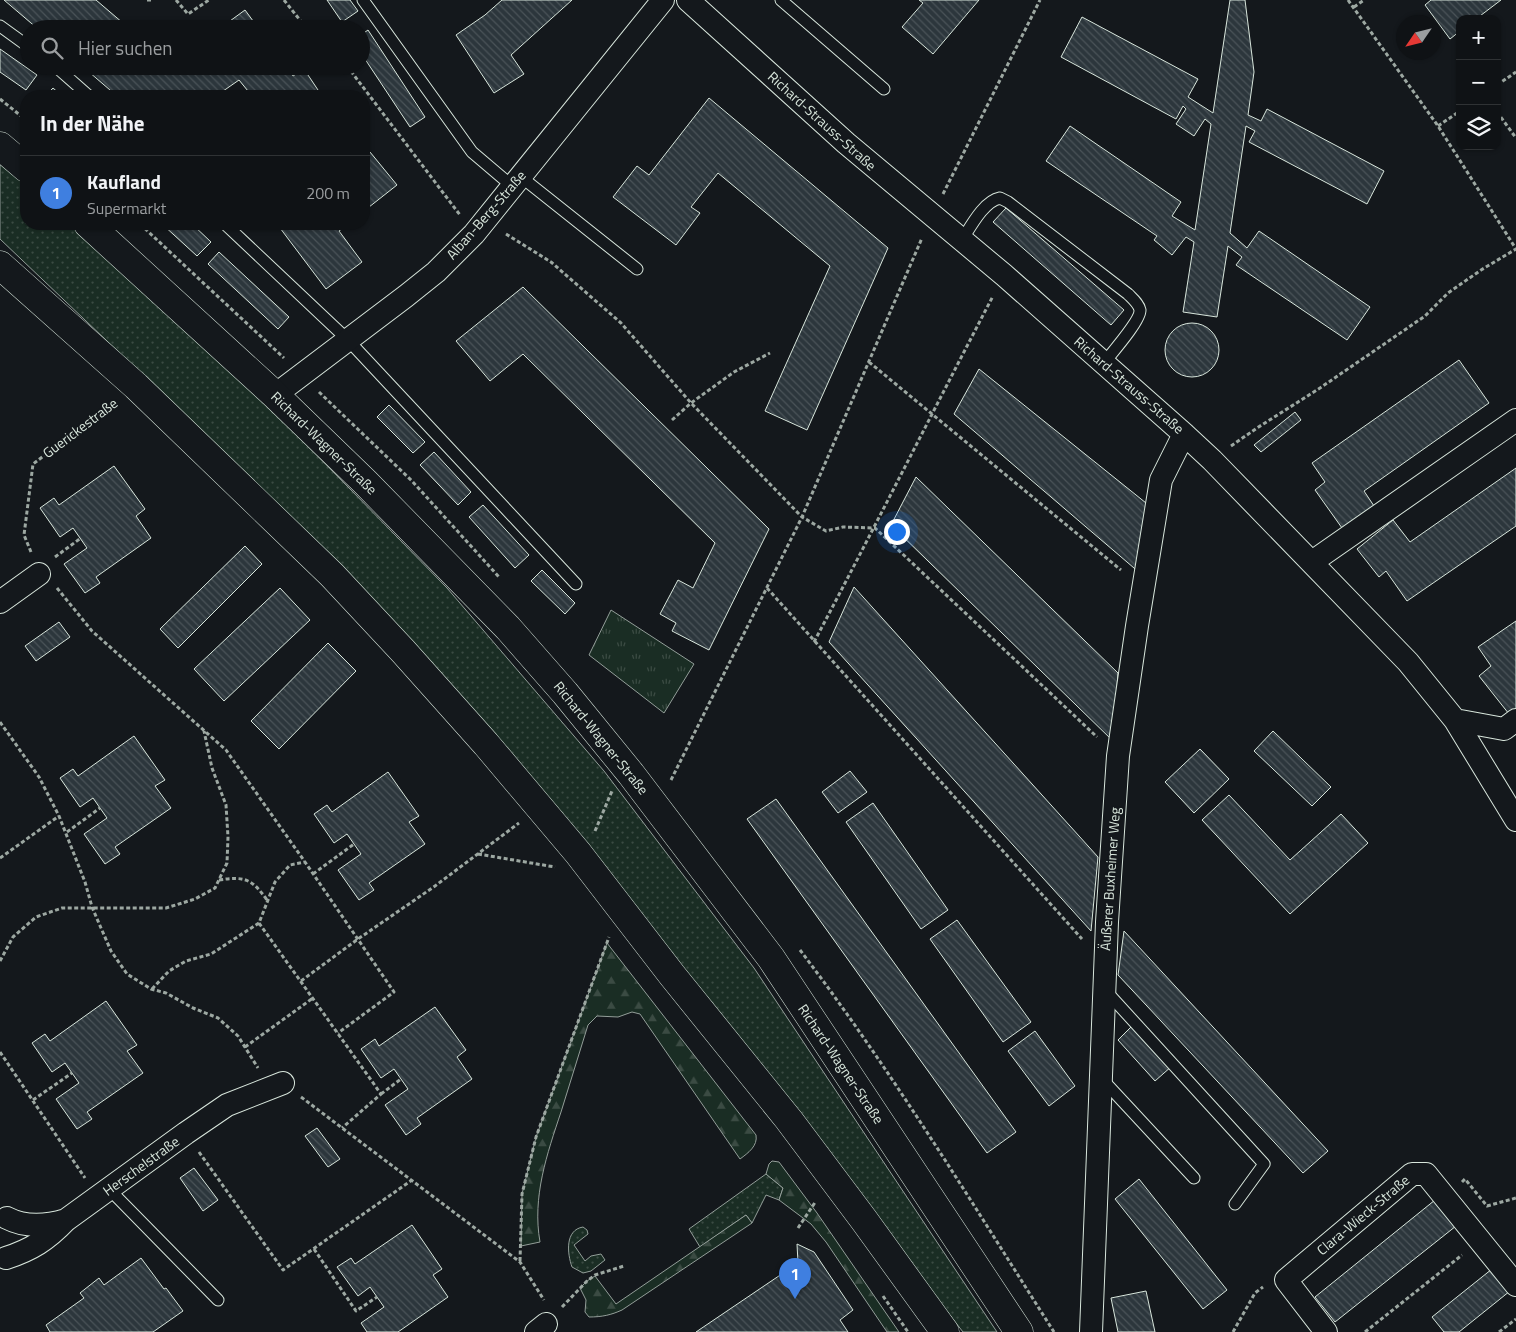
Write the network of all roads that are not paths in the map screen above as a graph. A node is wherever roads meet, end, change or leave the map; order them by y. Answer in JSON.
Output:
{"nodes":[{"id":1,"x":364,"y":0,"type":"edge"},
{"id":2,"x":663,"y":0,"type":"edge"},
{"id":3,"x":688,"y":0,"type":"edge"},
{"id":4,"x":782,"y":0,"type":"edge"},
{"id":5,"x":0,"y":26,"type":"edge"},
{"id":6,"x":20,"y":40,"type":"edge"},
{"id":7,"x":66,"y":75,"type":"edge"},
{"id":8,"x":884,"y":89,"type":"dead end"},
{"id":9,"x":82,"y":90,"type":"edge"},
{"id":10,"x":0,"y":146,"type":"edge"},
{"id":11,"x":20,"y":163,"type":"edge"},
{"id":12,"x":516,"y":181,"type":"junction"},
{"id":13,"x":95,"y":230,"type":"edge"},
{"id":14,"x":230,"y":230,"type":"edge"},
{"id":15,"x":962,"y":240,"type":"junction"},
{"id":16,"x":0,"y":265,"type":"edge"},
{"id":17,"x":637,"y":269,"type":"dead end"},
{"id":18,"x":348,"y":340,"type":"junction"},
{"id":19,"x":1104,"y":364,"type":"junction"},
{"id":20,"x":276,"y":395,"type":"junction"},
{"id":21,"x":1516,"y":420,"type":"edge"},
{"id":22,"x":1184,"y":434,"type":"junction"},
{"id":23,"x":1312,"y":562,"type":"junction"},
{"id":24,"x":39,"y":574,"type":"road end"},
{"id":25,"x":576,"y":584,"type":"dead end"},
{"id":26,"x":0,"y":602,"type":"edge"},
{"id":27,"x":1455,"y":720,"type":"junction"},
{"id":28,"x":1516,"y":720,"type":"edge"},
{"id":29,"x":1516,"y":820,"type":"edge"},
{"id":30,"x":1104,"y":988,"type":"junction"},
{"id":31,"x":1101,"y":1078,"type":"junction"},
{"id":32,"x":276,"y":1086,"type":"road end"},
{"id":33,"x":1194,"y":1178,"type":"dead end"},
{"id":34,"x":104,"y":1193,"type":"junction"},
{"id":35,"x":1235,"y":1204,"type":"dead end"},
{"id":36,"x":3,"y":1214,"type":"edge"},
{"id":37,"x":66,"y":1220,"type":"junction"},
{"id":38,"x":3,"y":1261,"type":"edge"},
{"id":39,"x":1516,"y":1285,"type":"edge"},
{"id":40,"x":218,"y":1300,"type":"dead end"},
{"id":41,"x":945,"y":1332,"type":"edge"},
{"id":42,"x":1019,"y":1332,"type":"edge"},
{"id":43,"x":1091,"y":1332,"type":"edge"},
{"id":44,"x":1326,"y":1332,"type":"edge"}],
"edges":[{"from":1,"to":12,"type":"lane"},
{"from":2,"to":12,"type":"street","name":"Alban-Berg-Straße"},
{"from":3,"to":15,"type":"street","name":"Richard-Strauss-Straße"},
{"from":4,"to":8,"type":"lane"},
{"from":5,"to":6,"type":"lane"},
{"from":7,"to":9,"type":"lane"},
{"from":10,"to":11,"type":"main road"},
{"from":12,"to":17,"type":"lane"},
{"from":12,"to":18,"type":"street","name":"Alban-Berg-Straße"},
{"from":13,"to":20,"type":"main road","name":"Richard-Wagner-Straße"},
{"from":14,"to":18,"type":"lane"},
{"from":15,"to":19,"type":"street","name":"Richard-Strauss-Straße"},
{"from":15,"to":19,"type":"lane"},
{"from":16,"to":41,"type":"main road"},
{"from":18,"to":20,"type":"street","name":"Alban-Berg-Straße"},
{"from":18,"to":25,"type":"lane"},
{"from":19,"to":22,"type":"street","name":"Richard-Strauss-Straße"},
{"from":20,"to":42,"type":"main road","name":"Richard-Wagner-Straße"},
{"from":21,"to":23,"type":"street"},
{"from":22,"to":23,"type":"street","name":"Richard-Strauss-Straße"},
{"from":22,"to":30,"type":"street","name":"Äußerer Buxheimer Weg"},
{"from":23,"to":27,"type":"street","name":"Richard-Strauss-Straße"},
{"from":24,"to":26,"type":"street"},
{"from":27,"to":28,"type":"street"},
{"from":27,"to":29,"type":"street","name":"Richard-Strauss-Straße"},
{"from":30,"to":31,"type":"street","name":"Äußerer Buxheimer Weg"},
{"from":30,"to":35,"type":"lane"},
{"from":31,"to":33,"type":"lane"},
{"from":31,"to":43,"type":"street","name":"Äußerer Buxheimer Weg"},
{"from":32,"to":34,"type":"street","name":"Herschelstraße"},
{"from":34,"to":37,"type":"street","name":"Herschelstraße"},
{"from":34,"to":40,"type":"lane"},
{"from":36,"to":37,"type":"street"},
{"from":36,"to":38,"type":"street","name":"Herschelstraße"},
{"from":37,"to":38,"type":"street","name":"Herschelstraße"},
{"from":39,"to":44,"type":"street","name":"Clara-Wieck-Straße"}]}
